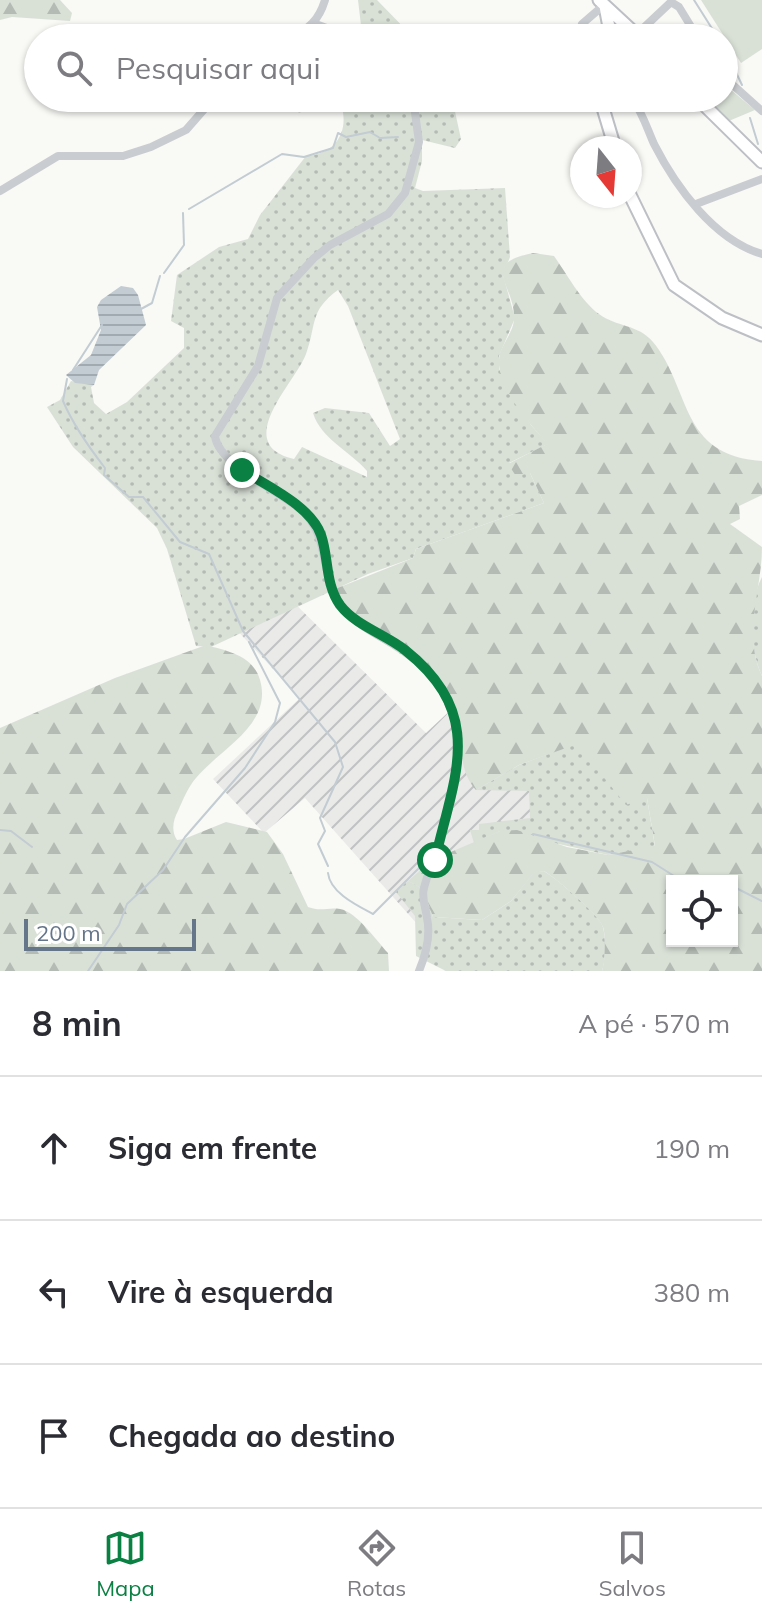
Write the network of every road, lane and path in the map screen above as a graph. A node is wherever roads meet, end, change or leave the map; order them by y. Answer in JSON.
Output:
{"nodes":[{"id":1,"x":325,"y":0,"type":"edge"},
{"id":2,"x":605,"y":2,"type":"edge"},
{"id":3,"x":313,"y":23,"type":"edge"},
{"id":4,"x":582,"y":24,"type":"dead end"},
{"id":5,"x":609,"y":24,"type":"edge"},
{"id":6,"x":626,"y":24,"type":"edge"},
{"id":7,"x":647,"y":24,"type":"edge"},
{"id":8,"x":689,"y":24,"type":"edge"},
{"id":9,"x":738,"y":90,"type":"edge"},
{"id":10,"x":762,"y":111,"type":"edge"},
{"id":11,"x":202,"y":112,"type":"edge"},
{"id":12,"x":415,"y":112,"type":"edge"},
{"id":13,"x":604,"y":112,"type":"edge"},
{"id":14,"x":639,"y":112,"type":"edge"},
{"id":15,"x":711,"y":112,"type":"edge"},
{"id":16,"x":611,"y":136,"type":"edge"},
{"id":17,"x":762,"y":162,"type":"edge"},
{"id":18,"x":762,"y":179,"type":"edge"},
{"id":19,"x":0,"y":191,"type":"edge"},
{"id":20,"x":696,"y":204,"type":"junction"},
{"id":21,"x":636,"y":208,"type":"edge"},
{"id":22,"x":762,"y":254,"type":"edge"},
{"id":23,"x":762,"y":335,"type":"edge"},
{"id":24,"x":419,"y":971,"type":"edge"}],
"edges":[{"from":1,"to":3,"type":"street"},
{"from":2,"to":4,"type":"street"},
{"from":2,"to":5,"type":"main road"},
{"from":2,"to":6,"type":"main road"},
{"from":7,"to":8,"type":"street"},
{"from":9,"to":10,"type":"street"},
{"from":11,"to":19,"type":"street"},
{"from":12,"to":24,"type":"street"},
{"from":13,"to":16,"type":"main road"},
{"from":14,"to":20,"type":"street"},
{"from":15,"to":17,"type":"main road"},
{"from":18,"to":20,"type":"street"},
{"from":20,"to":22,"type":"street"},
{"from":21,"to":23,"type":"main road"}]}
